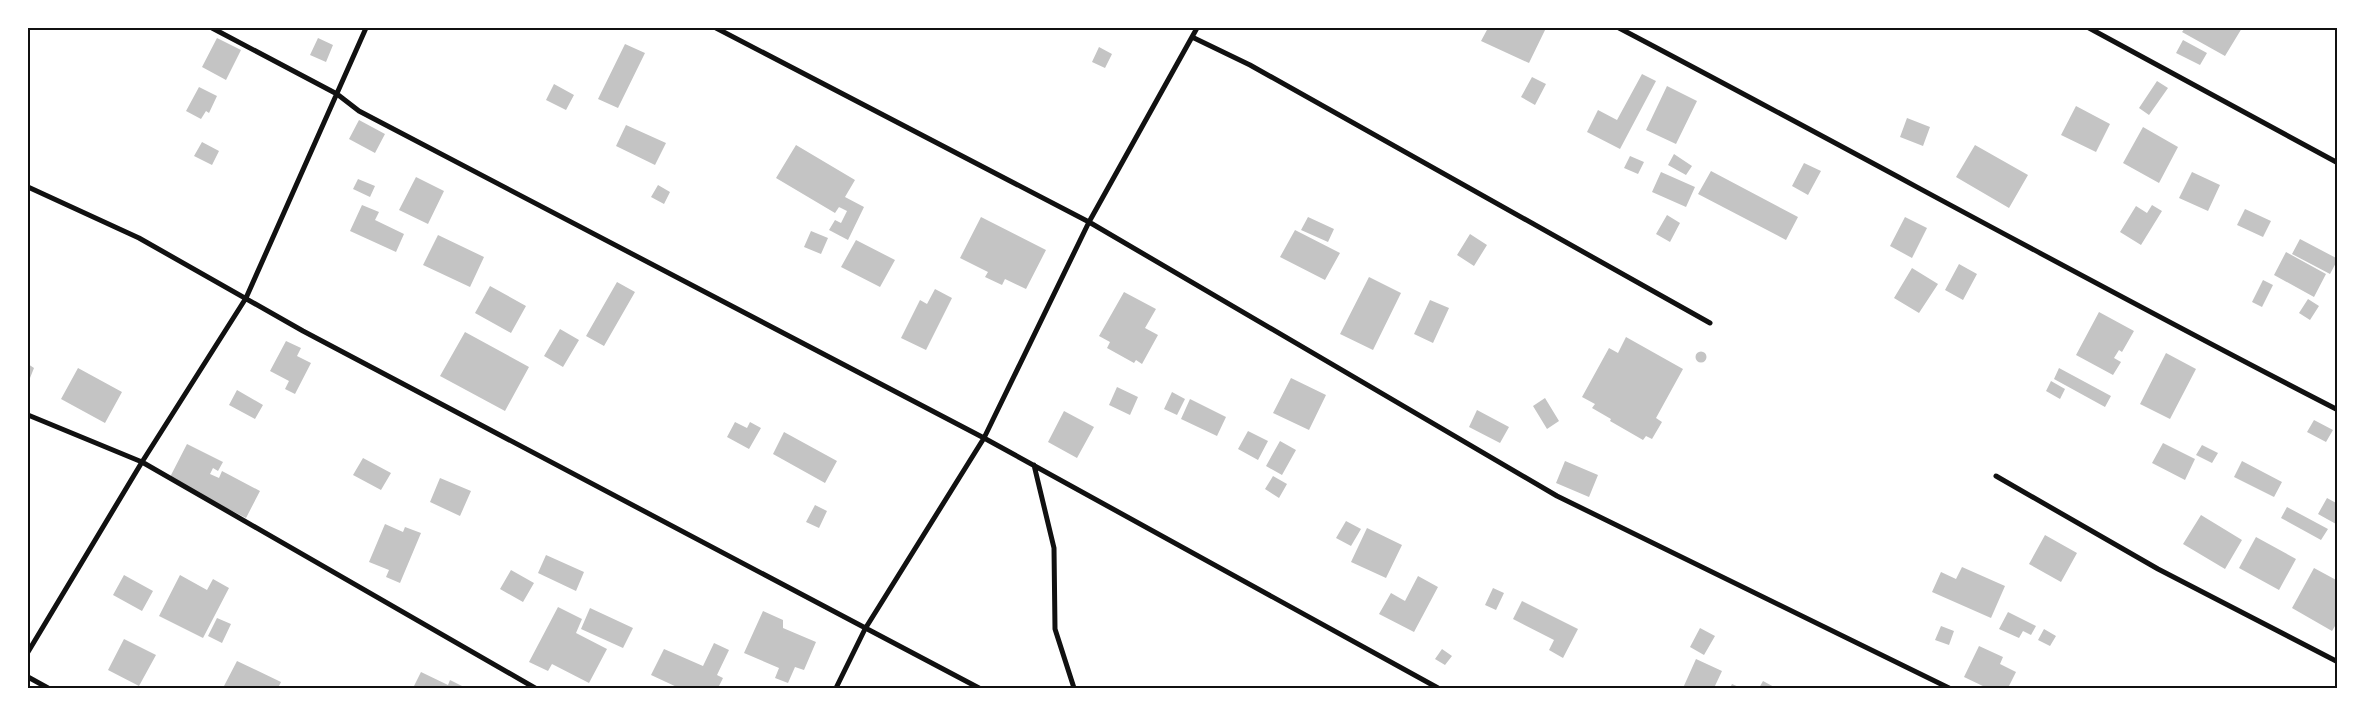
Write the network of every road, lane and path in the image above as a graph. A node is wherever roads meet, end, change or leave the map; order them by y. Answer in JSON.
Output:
{"nodes":[{"id":1,"x":212,"y":28,"type":"edge"},
{"id":2,"x":366,"y":28,"type":"edge"},
{"id":3,"x":716,"y":28,"type":"edge"},
{"id":4,"x":1197,"y":28,"type":"edge"},
{"id":5,"x":1619,"y":28,"type":"edge"},
{"id":6,"x":2089,"y":28,"type":"edge"},
{"id":7,"x":1192,"y":37,"type":"junction"},
{"id":8,"x":337,"y":94,"type":"junction"},
{"id":9,"x":2338,"y":163,"type":"edge"},
{"id":10,"x":28,"y":187,"type":"edge"},
{"id":11,"x":1089,"y":222,"type":"junction"},
{"id":12,"x":246,"y":298,"type":"junction"},
{"id":13,"x":1710,"y":323,"type":"dead end"},
{"id":14,"x":2338,"y":410,"type":"edge"},
{"id":15,"x":28,"y":415,"type":"edge"},
{"id":16,"x":984,"y":438,"type":"junction"},
{"id":17,"x":142,"y":462,"type":"junction"},
{"id":18,"x":1034,"y":465,"type":"junction"},
{"id":19,"x":1996,"y":476,"type":"dead end"},
{"id":20,"x":864,"y":629,"type":"junction"},
{"id":21,"x":28,"y":652,"type":"edge"},
{"id":22,"x":2338,"y":662,"type":"edge"},
{"id":23,"x":28,"y":677,"type":"edge"},
{"id":24,"x":48,"y":688,"type":"edge"},
{"id":25,"x":535,"y":688,"type":"edge"},
{"id":26,"x":836,"y":688,"type":"edge"},
{"id":27,"x":979,"y":688,"type":"edge"},
{"id":28,"x":1074,"y":688,"type":"edge"},
{"id":29,"x":1438,"y":688,"type":"edge"},
{"id":30,"x":1949,"y":688,"type":"edge"}],
"edges":[{"from":1,"to":8,"type":"street"},
{"from":2,"to":8,"type":"street"},
{"from":3,"to":11,"type":"street"},
{"from":4,"to":7,"type":"street"},
{"from":5,"to":14,"type":"street"},
{"from":6,"to":9,"type":"street"},
{"from":7,"to":11,"type":"street"},
{"from":7,"to":13,"type":"street"},
{"from":8,"to":12,"type":"street"},
{"from":8,"to":16,"type":"street"},
{"from":10,"to":12,"type":"street"},
{"from":11,"to":16,"type":"street"},
{"from":11,"to":30,"type":"street"},
{"from":12,"to":17,"type":"street"},
{"from":12,"to":20,"type":"street"},
{"from":15,"to":17,"type":"street"},
{"from":16,"to":18,"type":"street"},
{"from":16,"to":20,"type":"street"},
{"from":17,"to":21,"type":"street"},
{"from":17,"to":25,"type":"street"},
{"from":18,"to":28,"type":"street"},
{"from":18,"to":29,"type":"street"},
{"from":19,"to":22,"type":"street"},
{"from":20,"to":26,"type":"street"},
{"from":20,"to":27,"type":"street"},
{"from":23,"to":24,"type":"street"}]}
